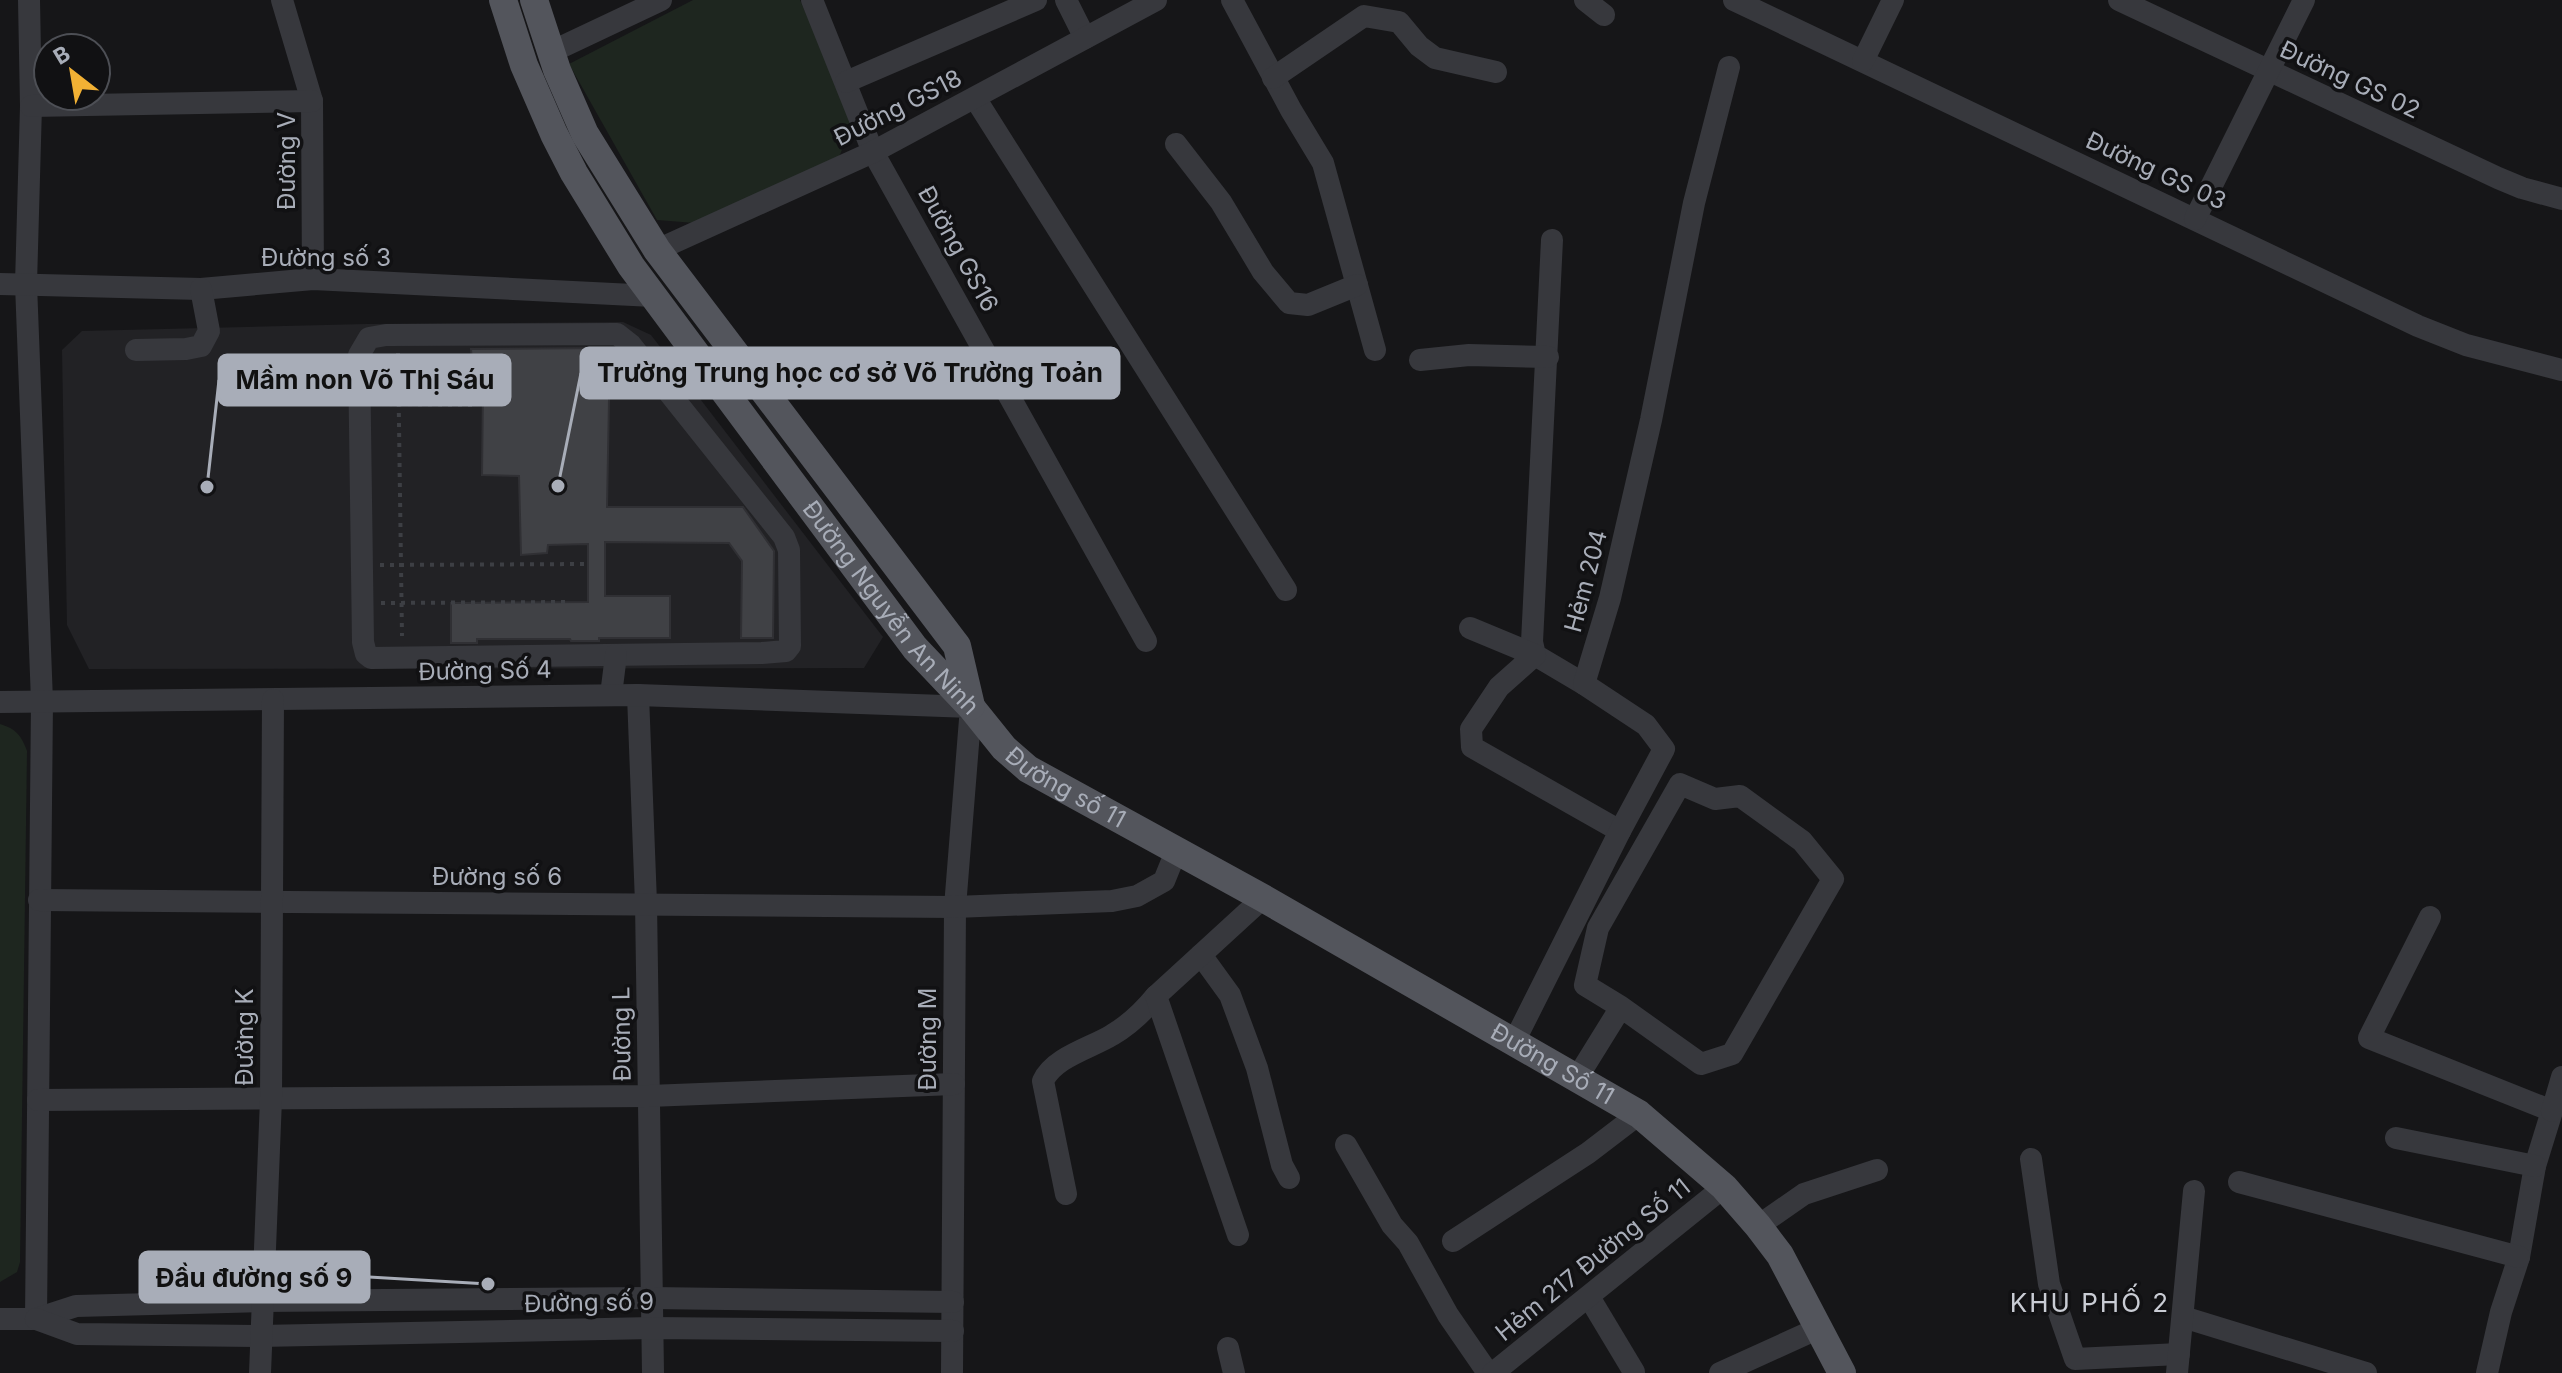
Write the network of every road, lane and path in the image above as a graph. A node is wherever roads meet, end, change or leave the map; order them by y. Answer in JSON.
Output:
{"nodes":[{"id":1,"x":29,"y":0,"type":"edge"},
{"id":2,"x":282,"y":0,"type":"edge"},
{"id":3,"x":503,"y":0,"type":"edge"},
{"id":4,"x":534,"y":0,"type":"edge"},
{"id":5,"x":661,"y":0,"type":"edge"},
{"id":6,"x":812,"y":0,"type":"edge"},
{"id":7,"x":1036,"y":0,"type":"edge"},
{"id":8,"x":1066,"y":0,"type":"edge"},
{"id":9,"x":1156,"y":0,"type":"edge"},
{"id":10,"x":1232,"y":0,"type":"edge"},
{"id":11,"x":1585,"y":0,"type":"edge"},
{"id":12,"x":1734,"y":0,"type":"edge"},
{"id":13,"x":1893,"y":0,"type":"edge"},
{"id":14,"x":2119,"y":0,"type":"edge"},
{"id":15,"x":2304,"y":0,"type":"edge"},
{"id":16,"x":1604,"y":15,"type":"dead end"},
{"id":17,"x":1085,"y":38,"type":"junction"},
{"id":18,"x":551,"y":52,"type":"junction"},
{"id":19,"x":1863,"y":61,"type":"junction"},
{"id":20,"x":1729,"y":67,"type":"dead end"},
{"id":21,"x":2269,"y":71,"type":"junction"},
{"id":22,"x":1496,"y":72,"type":"dead end"},
{"id":23,"x":1273,"y":78,"type":"junction"},
{"id":24,"x":846,"y":82,"type":"junction"},
{"id":25,"x":975,"y":98,"type":"junction"},
{"id":26,"x":312,"y":101,"type":"junction"},
{"id":27,"x":31,"y":106,"type":"junction"},
{"id":28,"x":1176,"y":144,"type":"dead end"},
{"id":29,"x":873,"y":152,"type":"junction"},
{"id":30,"x":2562,"y":199,"type":"edge"},
{"id":31,"x":2195,"y":219,"type":"junction"},
{"id":32,"x":1552,"y":240,"type":"dead end"},
{"id":33,"x":657,"y":250,"type":"junction"},
{"id":34,"x":631,"y":266,"type":"junction"},
{"id":35,"x":313,"y":279,"type":"junction"},
{"id":36,"x":0,"y":284,"type":"edge"},
{"id":37,"x":26,"y":284,"type":"junction"},
{"id":38,"x":1357,"y":285,"type":"junction"},
{"id":39,"x":201,"y":289,"type":"junction"},
{"id":40,"x":653,"y":296,"type":"junction"},
{"id":41,"x":398,"y":335,"type":"junction"},
{"id":42,"x":136,"y":350,"type":"dead end"},
{"id":43,"x":1375,"y":350,"type":"dead end"},
{"id":44,"x":1548,"y":357,"type":"junction"},
{"id":45,"x":1420,"y":360,"type":"dead end"},
{"id":46,"x":2562,"y":370,"type":"edge"},
{"id":47,"x":360,"y":404,"type":"junction"},
{"id":48,"x":399,"y":404,"type":"junction"},
{"id":49,"x":475,"y":405,"type":"dead end"},
{"id":50,"x":588,"y":564,"type":"dead end"},
{"id":51,"x":362,"y":565,"type":"junction"},
{"id":52,"x":401,"y":565,"type":"junction"},
{"id":53,"x":1286,"y":590,"type":"dead end"},
{"id":54,"x":362,"y":602,"type":"junction"},
{"id":55,"x":565,"y":602,"type":"dead end"},
{"id":56,"x":401,"y":604,"type":"junction"},
{"id":57,"x":1470,"y":628,"type":"dead end"},
{"id":58,"x":1146,"y":641,"type":"dead end"},
{"id":59,"x":616,"y":655,"type":"junction"},
{"id":60,"x":1535,"y":655,"type":"junction"},
{"id":61,"x":402,"y":659,"type":"junction"},
{"id":62,"x":1584,"y":684,"type":"junction"},
{"id":63,"x":611,"y":695,"type":"junction"},
{"id":64,"x":638,"y":695,"type":"junction"},
{"id":65,"x":273,"y":700,"type":"junction"},
{"id":66,"x":42,"y":701,"type":"junction"},
{"id":67,"x":0,"y":702,"type":"edge"},
{"id":68,"x":971,"y":707,"type":"junction"},
{"id":69,"x":1620,"y":831,"type":"junction"},
{"id":70,"x":1177,"y":849,"type":"junction"},
{"id":71,"x":1263,"y":898,"type":"junction"},
{"id":72,"x":39,"y":900,"type":"junction"},
{"id":73,"x":646,"y":903,"type":"junction"},
{"id":74,"x":270,"y":904,"type":"junction"},
{"id":75,"x":955,"y":907,"type":"junction"},
{"id":76,"x":2430,"y":917,"type":"dead end"},
{"id":77,"x":1201,"y":955,"type":"junction"},
{"id":78,"x":1156,"y":996,"type":"junction"},
{"id":79,"x":1621,"y":1007,"type":"junction"},
{"id":80,"x":1514,"y":1042,"type":"junction"},
{"id":81,"x":2562,"y":1077,"type":"edge"},
{"id":82,"x":1577,"y":1078,"type":"junction"},
{"id":83,"x":954,"y":1084,"type":"junction"},
{"id":84,"x":649,"y":1096,"type":"junction"},
{"id":85,"x":271,"y":1099,"type":"junction"},
{"id":86,"x":38,"y":1100,"type":"junction"},
{"id":87,"x":2552,"y":1111,"type":"junction"},
{"id":88,"x":1639,"y":1114,"type":"junction"},
{"id":89,"x":2396,"y":1138,"type":"dead end"},
{"id":90,"x":1346,"y":1145,"type":"dead end"},
{"id":91,"x":2031,"y":1159,"type":"dead end"},
{"id":92,"x":2535,"y":1166,"type":"junction"},
{"id":93,"x":1877,"y":1170,"type":"dead end"},
{"id":94,"x":1289,"y":1178,"type":"dead end"},
{"id":95,"x":2239,"y":1182,"type":"dead end"},
{"id":96,"x":1724,"y":1187,"type":"junction"},
{"id":97,"x":2194,"y":1191,"type":"dead end"},
{"id":98,"x":1066,"y":1194,"type":"dead end"},
{"id":99,"x":1758,"y":1226,"type":"junction"},
{"id":100,"x":1238,"y":1235,"type":"dead end"},
{"id":101,"x":1453,"y":1241,"type":"dead end"},
{"id":102,"x":2519,"y":1257,"type":"junction"},
{"id":103,"x":1589,"y":1297,"type":"junction"},
{"id":104,"x":652,"y":1298,"type":"junction"},
{"id":105,"x":261,"y":1301,"type":"junction"},
{"id":106,"x":953,"y":1302,"type":"junction"},
{"id":107,"x":2183,"y":1317,"type":"junction"},
{"id":108,"x":0,"y":1319,"type":"edge"},
{"id":109,"x":36,"y":1319,"type":"junction"},
{"id":110,"x":652,"y":1328,"type":"junction"},
{"id":111,"x":1819,"y":1328,"type":"junction"},
{"id":112,"x":953,"y":1331,"type":"junction"},
{"id":113,"x":260,"y":1336,"type":"junction"},
{"id":114,"x":1228,"y":1348,"type":"dead end"},
{"id":115,"x":2178,"y":1363,"type":"edge"},
{"id":116,"x":1515,"y":1366,"type":"edge"},
{"id":117,"x":1634,"y":1372,"type":"edge"},
{"id":118,"x":260,"y":1373,"type":"edge"},
{"id":119,"x":653,"y":1373,"type":"edge"},
{"id":120,"x":952,"y":1373,"type":"edge"},
{"id":121,"x":1234,"y":1373,"type":"edge"},
{"id":122,"x":1491,"y":1373,"type":"edge"},
{"id":123,"x":1720,"y":1373,"type":"edge"},
{"id":124,"x":1842,"y":1373,"type":"edge"},
{"id":125,"x":2366,"y":1373,"type":"edge"},
{"id":126,"x":2487,"y":1373,"type":"edge"}],
"edges":[{"from":1,"to":27,"type":"street"},
{"from":2,"to":26,"type":"street","name":"Đường V"},
{"from":3,"to":34,"type":"main road","name":"Đường Nguyễn An Ninh"},
{"from":4,"to":18,"type":"main road","name":"Đường Nguyễn An Ninh"},
{"from":5,"to":18,"type":"street"},
{"from":6,"to":24,"type":"street","name":"Đường GS16"},
{"from":7,"to":24,"type":"street"},
{"from":8,"to":17,"type":"street"},
{"from":9,"to":17,"type":"street","name":"Đường GS18"},
{"from":10,"to":23,"type":"street"},
{"from":11,"to":16,"type":"street"},
{"from":12,"to":19,"type":"street","name":"Đường GS 03"},
{"from":13,"to":19,"type":"street"},
{"from":14,"to":21,"type":"street","name":"Đường GS 02"},
{"from":15,"to":21,"type":"street"},
{"from":17,"to":25,"type":"street","name":"Đường GS18"},
{"from":18,"to":33,"type":"main road","name":"Đường Nguyễn An Ninh"},
{"from":19,"to":31,"type":"street","name":"Đường GS 03"},
{"from":20,"to":62,"type":"street","name":"Hẻm 204"},
{"from":21,"to":30,"type":"street","name":"Đường GS 02"},
{"from":21,"to":31,"type":"street"},
{"from":22,"to":23,"type":"street"},
{"from":23,"to":38,"type":"street"},
{"from":24,"to":29,"type":"street","name":"Đường GS16"},
{"from":25,"to":29,"type":"street","name":"Đường GS18"},
{"from":25,"to":53,"type":"street"},
{"from":26,"to":27,"type":"street"},
{"from":26,"to":35,"type":"street","name":"Đường V"},
{"from":27,"to":37,"type":"street"},
{"from":28,"to":38,"type":"street"},
{"from":29,"to":33,"type":"street","name":"Đường GS18"},
{"from":29,"to":58,"type":"street","name":"Đường GS16"},
{"from":31,"to":46,"type":"street","name":"Đường GS 03"},
{"from":32,"to":44,"type":"street"},
{"from":33,"to":34,"type":"main road"},
{"from":33,"to":68,"type":"main road","name":"Đường Nguyễn An Ninh"},
{"from":34,"to":40,"type":"main road","name":"Đường Nguyễn An Ninh"},
{"from":35,"to":39,"type":"street","name":"Đường số 3"},
{"from":35,"to":40,"type":"street","name":"Đường số 3"},
{"from":36,"to":37,"type":"street","name":"Đường số 3"},
{"from":37,"to":39,"type":"street","name":"Đường số 3"},
{"from":37,"to":66,"type":"street"},
{"from":38,"to":43,"type":"street"},
{"from":39,"to":42,"type":"street"},
{"from":40,"to":68,"type":"main road","name":"Đường Nguyễn An Ninh"},
{"from":41,"to":47,"type":"street"},
{"from":41,"to":48,"type":"path"},
{"from":41,"to":59,"type":"street"},
{"from":44,"to":45,"type":"street"},
{"from":44,"to":60,"type":"street"},
{"from":47,"to":48,"type":"path"},
{"from":47,"to":51,"type":"street"},
{"from":48,"to":49,"type":"path"},
{"from":48,"to":52,"type":"path"},
{"from":50,"to":52,"type":"path"},
{"from":51,"to":52,"type":"path"},
{"from":51,"to":54,"type":"street"},
{"from":52,"to":56,"type":"path"},
{"from":54,"to":56,"type":"path"},
{"from":54,"to":61,"type":"street"},
{"from":55,"to":56,"type":"path"},
{"from":56,"to":61,"type":"path"},
{"from":57,"to":60,"type":"street"},
{"from":59,"to":61,"type":"street"},
{"from":59,"to":63,"type":"street"},
{"from":60,"to":62,"type":"street"},
{"from":60,"to":69,"type":"street"},
{"from":62,"to":69,"type":"street"},
{"from":63,"to":64,"type":"street","name":"Đường Số 4"},
{"from":63,"to":65,"type":"street","name":"Đường Số 4"},
{"from":64,"to":68,"type":"street","name":"Đường Số 4"},
{"from":64,"to":73,"type":"street","name":"Đường L"},
{"from":65,"to":66,"type":"street","name":"Đường Số 4"},
{"from":65,"to":74,"type":"street","name":"Đường K"},
{"from":66,"to":67,"type":"street","name":"Đường Số 4"},
{"from":66,"to":72,"type":"street"},
{"from":68,"to":70,"type":"main road","name":"Đường số 11"},
{"from":68,"to":75,"type":"street","name":"Đường M"},
{"from":69,"to":80,"type":"street"},
{"from":70,"to":71,"type":"main road","name":"Đường Số 11"},
{"from":70,"to":75,"type":"street","name":"Đường số 6"},
{"from":71,"to":77,"type":"street"},
{"from":71,"to":80,"type":"main road","name":"Đường Số 11"},
{"from":72,"to":74,"type":"street","name":"Đường số 6"},
{"from":72,"to":86,"type":"street"},
{"from":73,"to":74,"type":"street","name":"Đường số 6"},
{"from":73,"to":75,"type":"street","name":"Đường số 6"},
{"from":73,"to":84,"type":"street","name":"Đường L"},
{"from":74,"to":85,"type":"street","name":"Đường K"},
{"from":75,"to":83,"type":"street","name":"Đường M"},
{"from":76,"to":87,"type":"street"},
{"from":77,"to":78,"type":"street"},
{"from":77,"to":94,"type":"street"},
{"from":78,"to":98,"type":"street"},
{"from":78,"to":100,"type":"street"},
{"from":79,"to":79,"type":"street"},
{"from":79,"to":82,"type":"street"},
{"from":80,"to":82,"type":"main road","name":"Đường Số 11"},
{"from":81,"to":87,"type":"street"},
{"from":82,"to":88,"type":"main road","name":"Đường Số 11"},
{"from":83,"to":84,"type":"street"},
{"from":83,"to":106,"type":"street","name":"Đường M"},
{"from":84,"to":85,"type":"street"},
{"from":84,"to":104,"type":"street","name":"Đường L"},
{"from":85,"to":86,"type":"street"},
{"from":85,"to":105,"type":"street","name":"Đường K"},
{"from":86,"to":109,"type":"street"},
{"from":87,"to":92,"type":"street"},
{"from":88,"to":96,"type":"main road","name":"Đường Số 11"},
{"from":88,"to":101,"type":"street"},
{"from":89,"to":92,"type":"street"},
{"from":90,"to":122,"type":"street"},
{"from":91,"to":115,"type":"street"},
{"from":92,"to":102,"type":"street"},
{"from":93,"to":99,"type":"street"},
{"from":95,"to":102,"type":"street"},
{"from":96,"to":99,"type":"main road","name":"Đường Số 11"},
{"from":96,"to":103,"type":"street","name":"Hẻm 217 Đường Số 11"},
{"from":97,"to":107,"type":"street"},
{"from":99,"to":111,"type":"main road","name":"Đường Số 11"},
{"from":102,"to":126,"type":"street"},
{"from":103,"to":116,"type":"street","name":"Hẻm 217 Đường Số 11"},
{"from":103,"to":117,"type":"street"},
{"from":104,"to":105,"type":"street","name":"Đường số 9"},
{"from":104,"to":106,"type":"street","name":"Đường số 9"},
{"from":104,"to":110,"type":"street","name":"Đường L"},
{"from":105,"to":109,"type":"street","name":"Đường số 9"},
{"from":105,"to":113,"type":"street","name":"Đường K"},
{"from":106,"to":112,"type":"street","name":"Đường M"},
{"from":107,"to":115,"type":"street"},
{"from":107,"to":125,"type":"street"},
{"from":108,"to":109,"type":"street","name":"Đường số 9"},
{"from":109,"to":113,"type":"street","name":"Đường số 9"},
{"from":110,"to":112,"type":"street","name":"Đường số 9"},
{"from":110,"to":113,"type":"street","name":"Đường số 9"},
{"from":110,"to":119,"type":"street","name":"Đường L"},
{"from":111,"to":123,"type":"street"},
{"from":111,"to":124,"type":"main road","name":"Đường Số 11"},
{"from":112,"to":120,"type":"street","name":"Đường M"},
{"from":113,"to":118,"type":"street","name":"Đường K"},
{"from":114,"to":121,"type":"street"},
{"from":116,"to":122,"type":"street","name":"Hẻm 217 Đường Số 11"}]}
